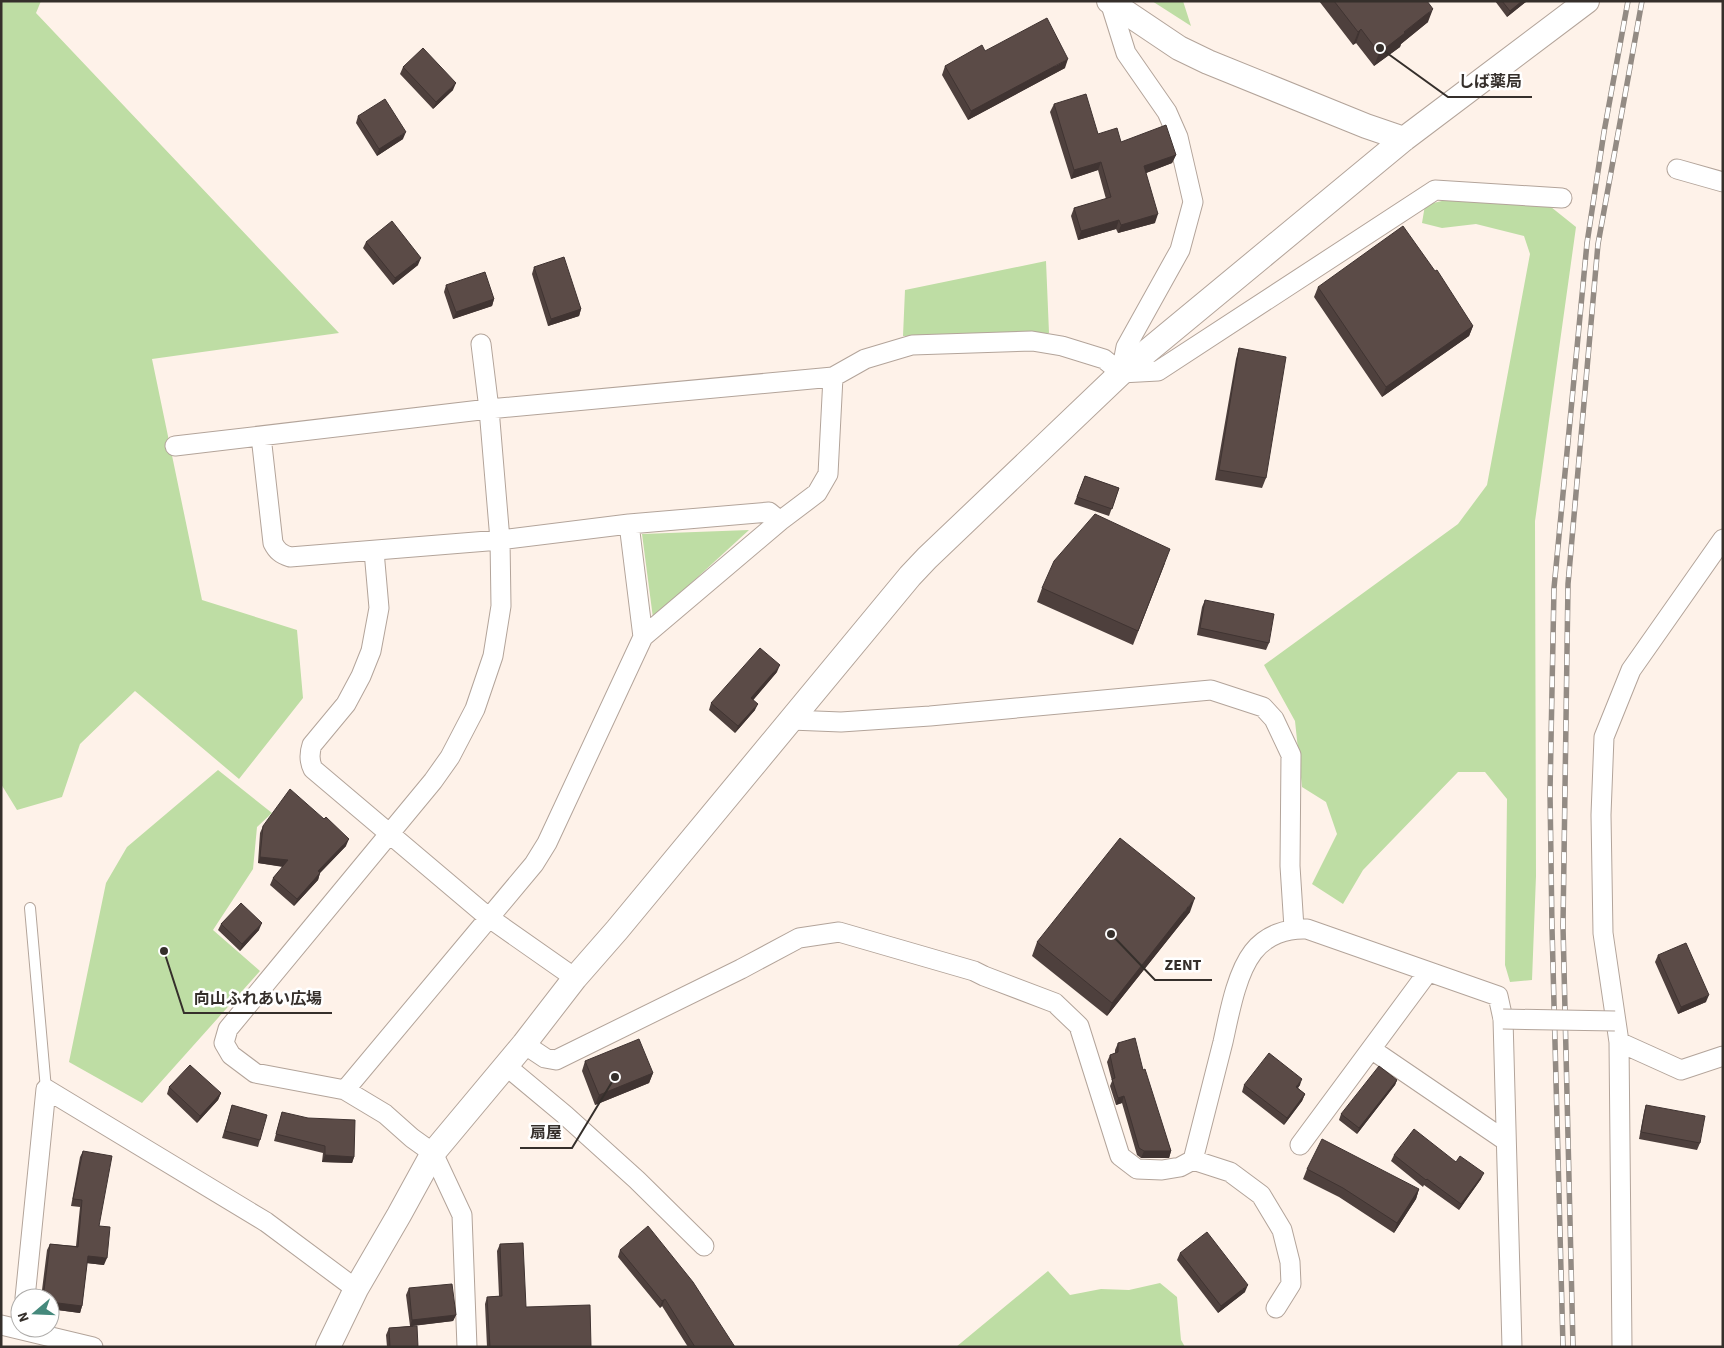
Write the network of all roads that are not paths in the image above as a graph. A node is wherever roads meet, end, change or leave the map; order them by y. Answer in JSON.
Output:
{"nodes":[{"id":1,"x":1109,"y":2,"type":"edge"},
{"id":2,"x":1582,"y":3,"type":"edge"},
{"id":3,"x":1404,"y":139,"type":"junction"},
{"id":4,"x":1677,"y":169,"type":"dead end"},
{"id":5,"x":1723,"y":182,"type":"edge"},
{"id":6,"x":1562,"y":198,"type":"dead end"},
{"id":7,"x":482,"y":344,"type":"dead end"},
{"id":8,"x":1121,"y":373,"type":"junction"},
{"id":9,"x":833,"y":377,"type":"junction"},
{"id":10,"x":489,"y":409,"type":"junction"},
{"id":11,"x":262,"y":436,"type":"junction"},
{"id":12,"x":175,"y":446,"type":"dead end"},
{"id":13,"x":780,"y":521,"type":"junction"},
{"id":14,"x":628,"y":524,"type":"junction"},
{"id":15,"x":1723,"y":539,"type":"edge"},
{"id":16,"x":500,"y":540,"type":"junction"},
{"id":17,"x":374,"y":551,"type":"junction"},
{"id":18,"x":643,"y":637,"type":"junction"},
{"id":19,"x":790,"y":720,"type":"junction"},
{"id":20,"x":390,"y":834,"type":"junction"},
{"id":21,"x":30,"y":908,"type":"dead end"},
{"id":22,"x":488,"y":918,"type":"junction"},
{"id":23,"x":1294,"y":928,"type":"junction"},
{"id":24,"x":1428,"y":972,"type":"junction"},
{"id":25,"x":575,"y":978,"type":"junction"},
{"id":26,"x":1503,"y":1019,"type":"junction"},
{"id":27,"x":1615,"y":1021,"type":"junction"},
{"id":28,"x":1619,"y":1042,"type":"junction"},
{"id":29,"x":524,"y":1044,"type":"junction"},
{"id":30,"x":1371,"y":1049,"type":"junction"},
{"id":31,"x":1723,"y":1056,"type":"edge"},
{"id":32,"x":505,"y":1065,"type":"junction"},
{"id":33,"x":46,"y":1089,"type":"junction"},
{"id":34,"x":346,"y":1090,"type":"junction"},
{"id":35,"x":1506,"y":1141,"type":"junction"},
{"id":36,"x":1300,"y":1145,"type":"dead end"},
{"id":37,"x":433,"y":1153,"type":"junction"},
{"id":38,"x":1193,"y":1160,"type":"junction"},
{"id":39,"x":704,"y":1246,"type":"dead end"},
{"id":40,"x":26,"y":1288,"type":"edge"},
{"id":41,"x":356,"y":1289,"type":"junction"},
{"id":42,"x":1276,"y":1308,"type":"dead end"},
{"id":43,"x":59,"y":1338,"type":"edge"},
{"id":44,"x":93,"y":1347,"type":"edge"},
{"id":45,"x":328,"y":1347,"type":"edge"},
{"id":46,"x":467,"y":1347,"type":"edge"},
{"id":47,"x":1512,"y":1347,"type":"edge"},
{"id":48,"x":1622,"y":1347,"type":"edge"}],
"edges":[{"from":1,"to":3,"type":"street"},
{"from":1,"to":8,"type":"street"},
{"from":2,"to":3,"type":"street"},
{"from":3,"to":8,"type":"street"},
{"from":4,"to":5,"type":"street"},
{"from":6,"to":8,"type":"street"},
{"from":7,"to":10,"type":"street"},
{"from":8,"to":9,"type":"street"},
{"from":8,"to":19,"type":"street"},
{"from":9,"to":10,"type":"street"},
{"from":9,"to":13,"type":"street"},
{"from":10,"to":11,"type":"street"},
{"from":10,"to":16,"type":"street"},
{"from":11,"to":12,"type":"street"},
{"from":11,"to":17,"type":"street"},
{"from":13,"to":14,"type":"street"},
{"from":13,"to":18,"type":"street"},
{"from":14,"to":16,"type":"street"},
{"from":14,"to":18,"type":"street"},
{"from":15,"to":27,"type":"street"},
{"from":16,"to":17,"type":"street"},
{"from":16,"to":20,"type":"street"},
{"from":17,"to":20,"type":"street"},
{"from":18,"to":22,"type":"street"},
{"from":19,"to":23,"type":"street"},
{"from":19,"to":25,"type":"street"},
{"from":20,"to":22,"type":"street"},
{"from":20,"to":34,"type":"street"},
{"from":21,"to":33,"type":"lane"},
{"from":22,"to":25,"type":"street"},
{"from":22,"to":34,"type":"street"},
{"from":23,"to":24,"type":"street"},
{"from":23,"to":38,"type":"street"},
{"from":24,"to":26,"type":"street"},
{"from":24,"to":30,"type":"street"},
{"from":25,"to":29,"type":"street"},
{"from":26,"to":27,"type":"street","bridge":true},
{"from":26,"to":35,"type":"street"},
{"from":27,"to":28,"type":"street"},
{"from":28,"to":31,"type":"street"},
{"from":28,"to":48,"type":"street"},
{"from":29,"to":32,"type":"street"},
{"from":29,"to":38,"type":"street"},
{"from":30,"to":35,"type":"street"},
{"from":30,"to":36,"type":"street"},
{"from":32,"to":37,"type":"street"},
{"from":32,"to":39,"type":"street"},
{"from":33,"to":40,"type":"street"},
{"from":33,"to":41,"type":"street"},
{"from":34,"to":37,"type":"street"},
{"from":35,"to":47,"type":"street"},
{"from":37,"to":41,"type":"street"},
{"from":37,"to":46,"type":"street"},
{"from":38,"to":42,"type":"street"},
{"from":41,"to":45,"type":"street"},
{"from":43,"to":44,"type":"street"}]}
